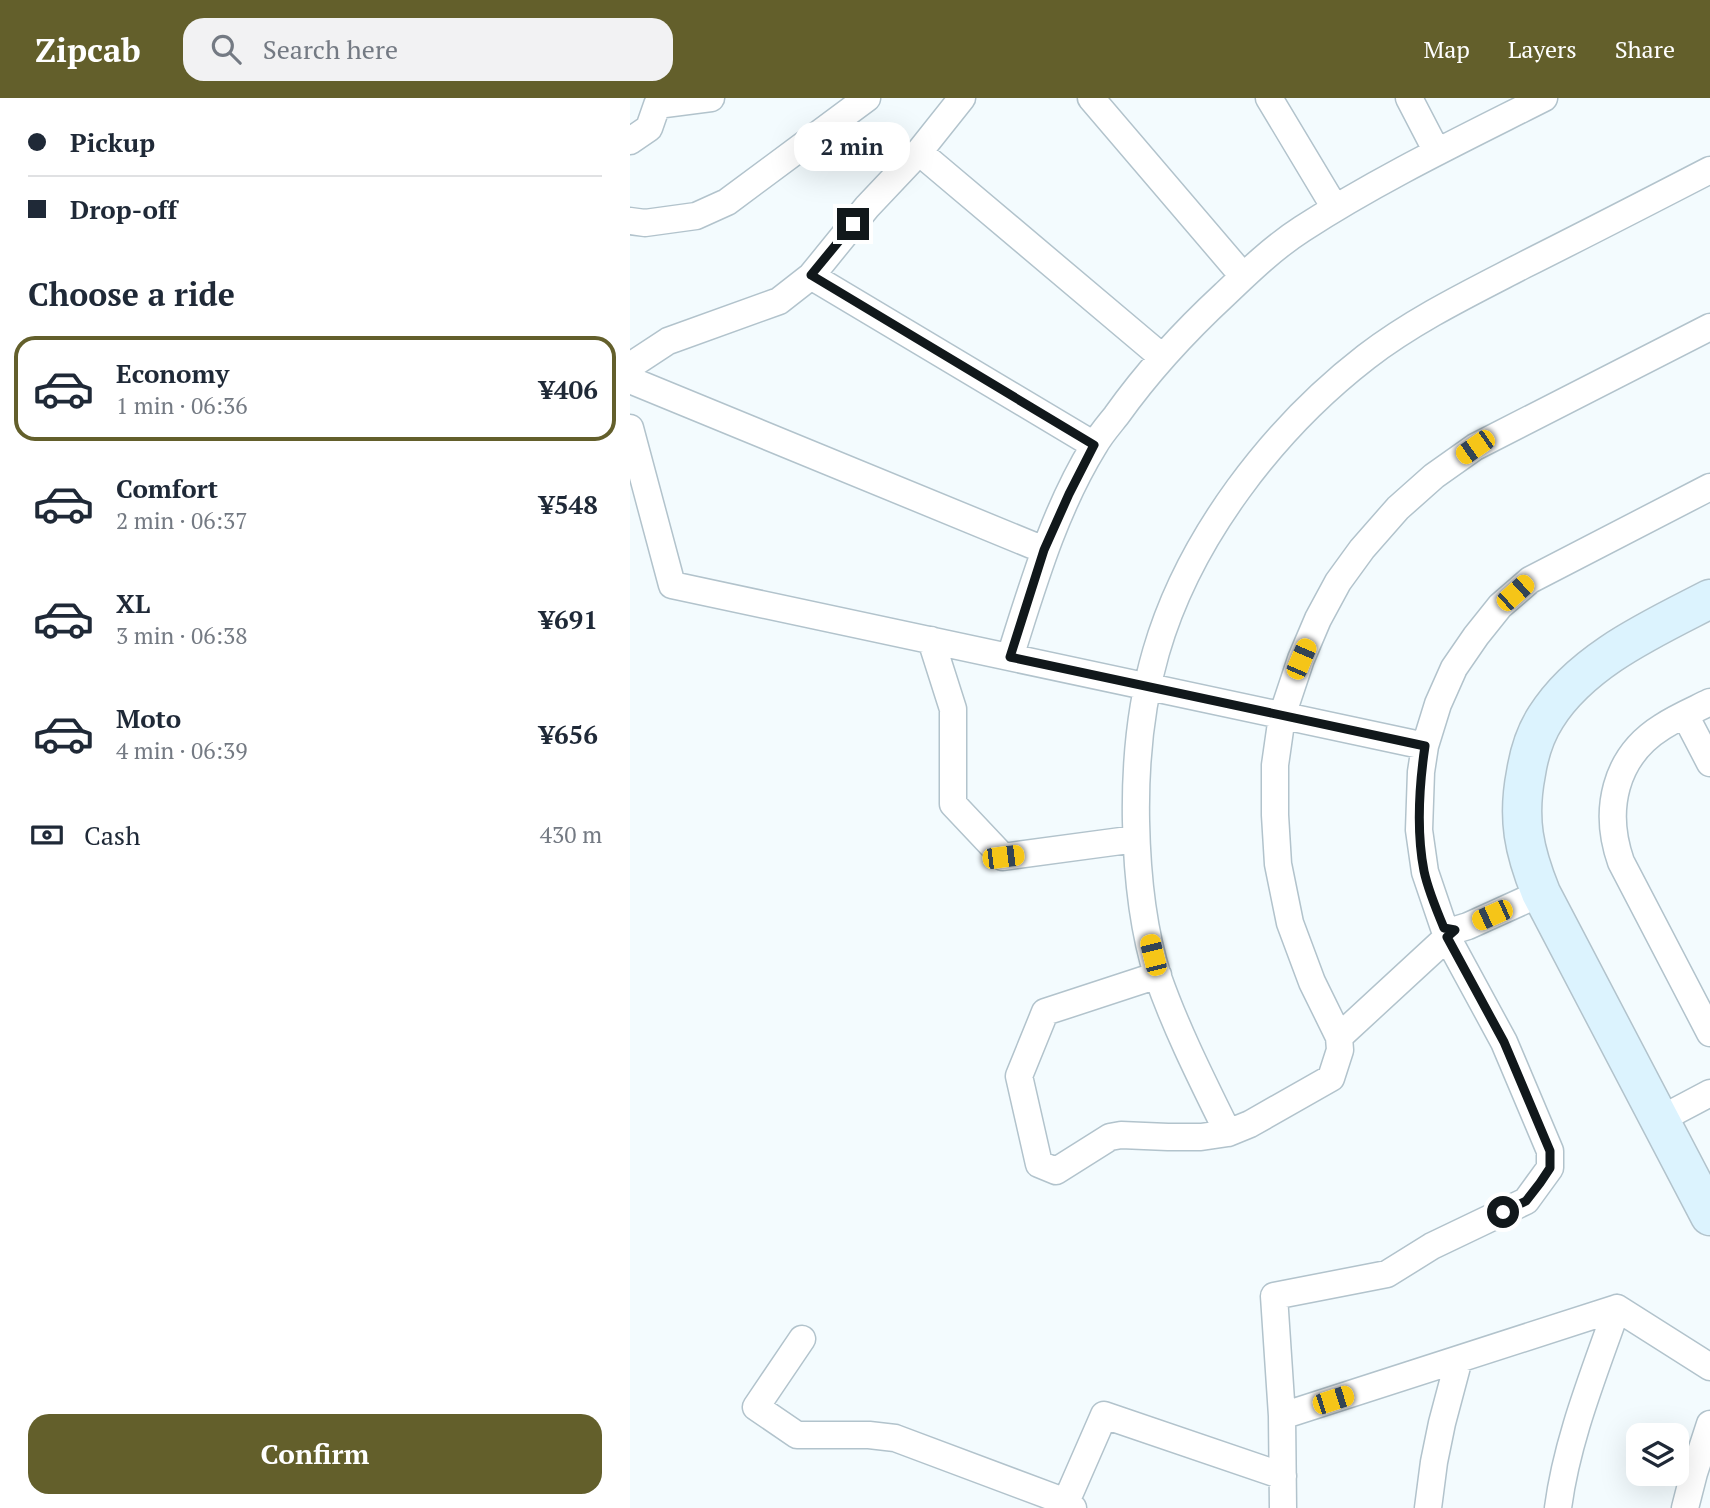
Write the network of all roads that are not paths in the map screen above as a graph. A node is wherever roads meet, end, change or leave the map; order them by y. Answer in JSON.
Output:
{"nodes":[{"id":1,"x":710,"y":98,"type":"edge"},
{"id":2,"x":855,"y":98,"type":"edge"},
{"id":3,"x":866,"y":98,"type":"edge"},
{"id":4,"x":962,"y":98,"type":"edge"},
{"id":5,"x":1091,"y":98,"type":"edge"},
{"id":6,"x":1269,"y":98,"type":"edge"},
{"id":7,"x":1409,"y":98,"type":"edge"},
{"id":8,"x":1544,"y":98,"type":"edge"},
{"id":9,"x":630,"y":141,"type":"edge"},
{"id":10,"x":919,"y":152,"type":"junction"},
{"id":11,"x":1437,"y":152,"type":"junction"},
{"id":12,"x":1710,"y":170,"type":"edge"},
{"id":13,"x":1335,"y":208,"type":"junction"},
{"id":14,"x":630,"y":222,"type":"edge"},
{"id":15,"x":811,"y":275,"type":"junction"},
{"id":16,"x":1243,"y":276,"type":"junction"},
{"id":17,"x":1710,"y":327,"type":"edge"},
{"id":18,"x":1162,"y":357,"type":"junction"},
{"id":19,"x":630,"y":366,"type":"edge"},
{"id":20,"x":630,"y":380,"type":"edge"},
{"id":21,"x":630,"y":428,"type":"edge"},
{"id":22,"x":1094,"y":445,"type":"junction"},
{"id":23,"x":1710,"y":487,"type":"edge"},
{"id":24,"x":1044,"y":550,"type":"junction"},
{"id":25,"x":1710,"y":599,"type":"edge"},
{"id":26,"x":931,"y":640,"type":"junction"},
{"id":27,"x":1010,"y":657,"type":"junction"},
{"id":28,"x":1147,"y":687,"type":"junction"},
{"id":29,"x":1710,"y":702,"type":"edge"},
{"id":30,"x":1685,"y":715,"type":"junction"},
{"id":31,"x":1282,"y":716,"type":"junction"},
{"id":32,"x":1425,"y":746,"type":"junction"},
{"id":33,"x":1710,"y":763,"type":"edge"},
{"id":34,"x":1136,"y":839,"type":"junction"},
{"id":35,"x":1541,"y":893,"type":"junction"},
{"id":36,"x":1451,"y":934,"type":"junction"},
{"id":37,"x":1158,"y":975,"type":"junction"},
{"id":38,"x":1710,"y":1033,"type":"edge"},
{"id":39,"x":1339,"y":1037,"type":"junction"},
{"id":40,"x":1710,"y":1093,"type":"edge"},
{"id":41,"x":1659,"y":1120,"type":"junction"},
{"id":42,"x":1228,"y":1133,"type":"junction"},
{"id":43,"x":1710,"y":1216,"type":"edge"},
{"id":44,"x":1617,"y":1308,"type":"junction"},
{"id":45,"x":802,"y":1339,"type":"dead end"},
{"id":46,"x":1459,"y":1359,"type":"junction"},
{"id":47,"x":1710,"y":1367,"type":"edge"},
{"id":48,"x":1282,"y":1416,"type":"junction"},
{"id":49,"x":1710,"y":1424,"type":"edge"},
{"id":50,"x":1283,"y":1476,"type":"junction"},
{"id":51,"x":1070,"y":1505,"type":"edge"},
{"id":52,"x":1283,"y":1508,"type":"edge"},
{"id":53,"x":1428,"y":1508,"type":"edge"},
{"id":54,"x":1558,"y":1508,"type":"edge"},
{"id":55,"x":1685,"y":1508,"type":"edge"}],
"edges":[{"from":1,"to":9,"type":"street"},
{"from":2,"to":3,"type":"street"},
{"from":3,"to":14,"type":"street"},
{"from":4,"to":10,"type":"street"},
{"from":5,"to":16,"type":"street"},
{"from":6,"to":13,"type":"street"},
{"from":7,"to":11,"type":"street"},
{"from":8,"to":11,"type":"street"},
{"from":10,"to":15,"type":"street"},
{"from":10,"to":18,"type":"street"},
{"from":11,"to":13,"type":"street"},
{"from":12,"to":28,"type":"street"},
{"from":13,"to":16,"type":"street"},
{"from":15,"to":19,"type":"street"},
{"from":15,"to":22,"type":"street"},
{"from":16,"to":18,"type":"street"},
{"from":17,"to":31,"type":"street"},
{"from":18,"to":22,"type":"street"},
{"from":20,"to":24,"type":"street"},
{"from":21,"to":26,"type":"street"},
{"from":22,"to":24,"type":"street"},
{"from":23,"to":32,"type":"street"},
{"from":24,"to":27,"type":"street"},
{"from":25,"to":35,"type":"street"},
{"from":26,"to":27,"type":"street"},
{"from":26,"to":34,"type":"street"},
{"from":27,"to":28,"type":"street"},
{"from":28,"to":31,"type":"street"},
{"from":28,"to":34,"type":"street"},
{"from":29,"to":30,"type":"street"},
{"from":30,"to":33,"type":"street"},
{"from":30,"to":38,"type":"street"},
{"from":31,"to":32,"type":"street"},
{"from":31,"to":39,"type":"street"},
{"from":32,"to":36,"type":"street"},
{"from":34,"to":37,"type":"street"},
{"from":35,"to":36,"type":"street"},
{"from":35,"to":41,"type":"street"},
{"from":36,"to":39,"type":"street"},
{"from":36,"to":48,"type":"street"},
{"from":37,"to":42,"type":"street"},
{"from":37,"to":42,"type":"street"},
{"from":39,"to":42,"type":"street"},
{"from":40,"to":41,"type":"street"},
{"from":41,"to":43,"type":"street"},
{"from":44,"to":46,"type":"street"},
{"from":44,"to":47,"type":"street"},
{"from":44,"to":54,"type":"street"},
{"from":45,"to":51,"type":"street"},
{"from":46,"to":48,"type":"street"},
{"from":46,"to":53,"type":"street"},
{"from":48,"to":50,"type":"street"},
{"from":49,"to":55,"type":"street"},
{"from":50,"to":51,"type":"street"},
{"from":50,"to":52,"type":"street"}]}
